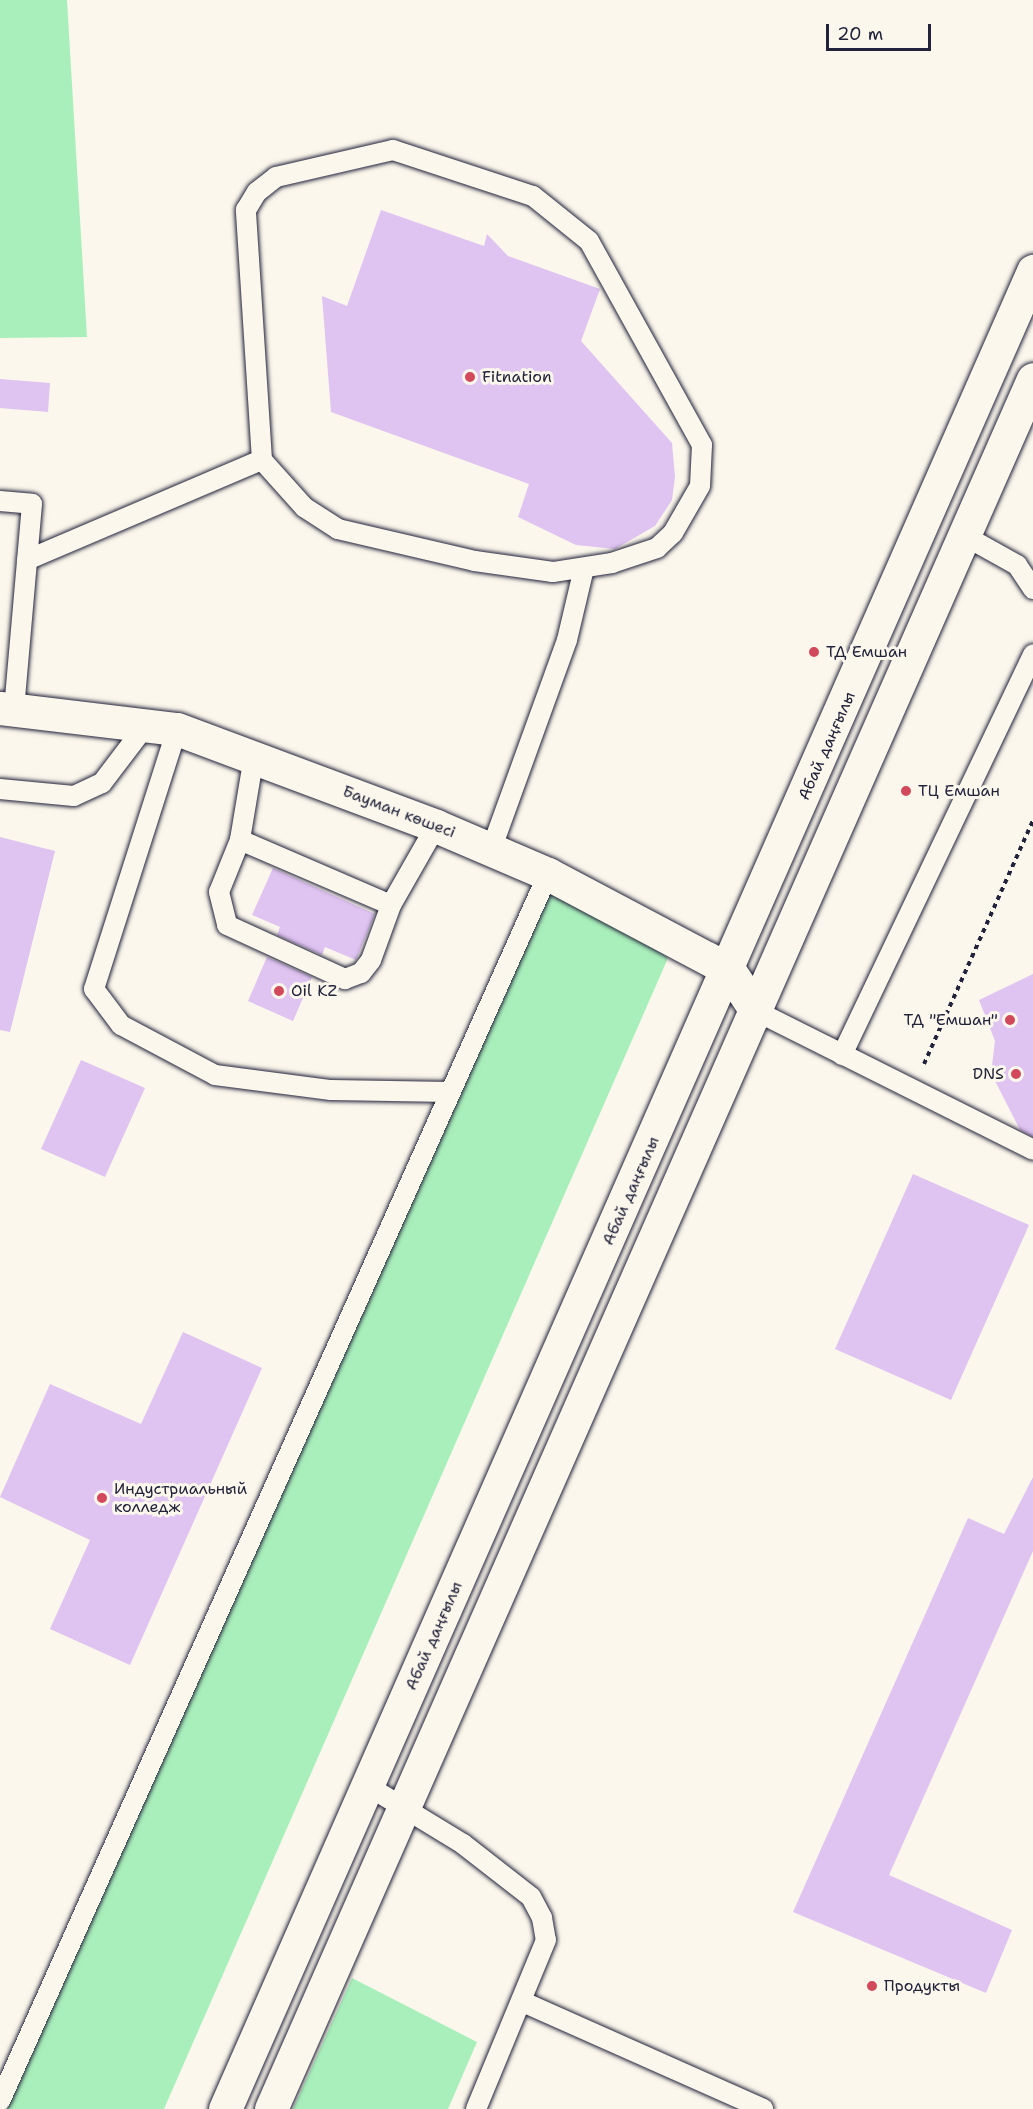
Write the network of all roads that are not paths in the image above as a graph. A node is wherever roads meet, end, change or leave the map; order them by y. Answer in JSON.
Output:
{"nodes":[{"id":1,"x":1033,"y":271,"type":"edge"},
{"id":2,"x":1033,"y":379,"type":"edge"},
{"id":3,"x":262,"y":460,"type":"junction"},
{"id":4,"x":0,"y":501,"type":"edge"},
{"id":5,"x":966,"y":536,"type":"junction"},
{"id":6,"x":27,"y":560,"type":"junction"},
{"id":7,"x":584,"y":568,"type":"junction"},
{"id":8,"x":1033,"y":589,"type":"edge"},
{"id":9,"x":1033,"y":654,"type":"edge"},
{"id":10,"x":7,"y":709,"type":"edge"},
{"id":11,"x":146,"y":725,"type":"junction"},
{"id":12,"x":177,"y":729,"type":"junction"},
{"id":13,"x":254,"y":756,"type":"junction"},
{"id":14,"x":0,"y":789,"type":"edge"},
{"id":15,"x":436,"y":826,"type":"junction"},
{"id":16,"x":240,"y":840,"type":"junction"},
{"id":17,"x":491,"y":850,"type":"junction"},
{"id":18,"x":548,"y":874,"type":"junction"},
{"id":19,"x":391,"y":905,"type":"junction"},
{"id":20,"x":729,"y":970,"type":"junction"},
{"id":21,"x":756,"y":1011,"type":"junction"},
{"id":22,"x":842,"y":1055,"type":"junction"},
{"id":23,"x":450,"y":1092,"type":"junction"},
{"id":24,"x":1033,"y":1150,"type":"edge"},
{"id":25,"x":368,"y":1786,"type":"junction"},
{"id":26,"x":405,"y":1807,"type":"junction"},
{"id":27,"x":523,"y":2001,"type":"junction"},
{"id":28,"x":0,"y":2101,"type":"edge"},
{"id":29,"x":225,"y":2109,"type":"edge"},
{"id":30,"x":271,"y":2109,"type":"edge"},
{"id":31,"x":476,"y":2109,"type":"edge"},
{"id":32,"x":763,"y":2109,"type":"edge"}],
"edges":[{"from":1,"to":20,"type":"main road","name":"Абай даңғылы"},
{"from":2,"to":5,"type":"main road"},
{"from":3,"to":6,"type":"lane"},
{"from":3,"to":7,"type":"lane"},
{"from":3,"to":7,"type":"lane"},
{"from":4,"to":6,"type":"lane"},
{"from":5,"to":8,"type":"lane"},
{"from":5,"to":21,"type":"main road"},
{"from":6,"to":10,"type":"lane"},
{"from":7,"to":17,"type":"lane"},
{"from":9,"to":22,"type":"lane"},
{"from":10,"to":11,"type":"main road","name":"Бауман көшесі"},
{"from":11,"to":12,"type":"main road","name":"Бауман көшесі"},
{"from":11,"to":14,"type":"lane"},
{"from":12,"to":13,"type":"main road","name":"Бауман көшесі"},
{"from":12,"to":23,"type":"lane"},
{"from":13,"to":15,"type":"main road","name":"Бауман көшесі"},
{"from":13,"to":16,"type":"lane"},
{"from":15,"to":17,"type":"main road","name":"Бауман көшесі"},
{"from":15,"to":19,"type":"lane"},
{"from":16,"to":19,"type":"lane"},
{"from":16,"to":19,"type":"lane"},
{"from":17,"to":18,"type":"main road","name":"Бауман көшесі"},
{"from":18,"to":20,"type":"main road","name":"Бауман көшесі"},
{"from":18,"to":23,"type":"lane"},
{"from":20,"to":21,"type":"main road","name":"Бауман көшесі"},
{"from":20,"to":25,"type":"main road","name":"Абай даңғылы"},
{"from":21,"to":22,"type":"lane"},
{"from":21,"to":26,"type":"main road"},
{"from":22,"to":24,"type":"lane"},
{"from":23,"to":28,"type":"lane"},
{"from":25,"to":26,"type":"lane"},
{"from":25,"to":29,"type":"main road","name":"Абай даңғылы"},
{"from":26,"to":27,"type":"lane"},
{"from":26,"to":30,"type":"main road"},
{"from":27,"to":31,"type":"lane"},
{"from":27,"to":32,"type":"lane"}]}
